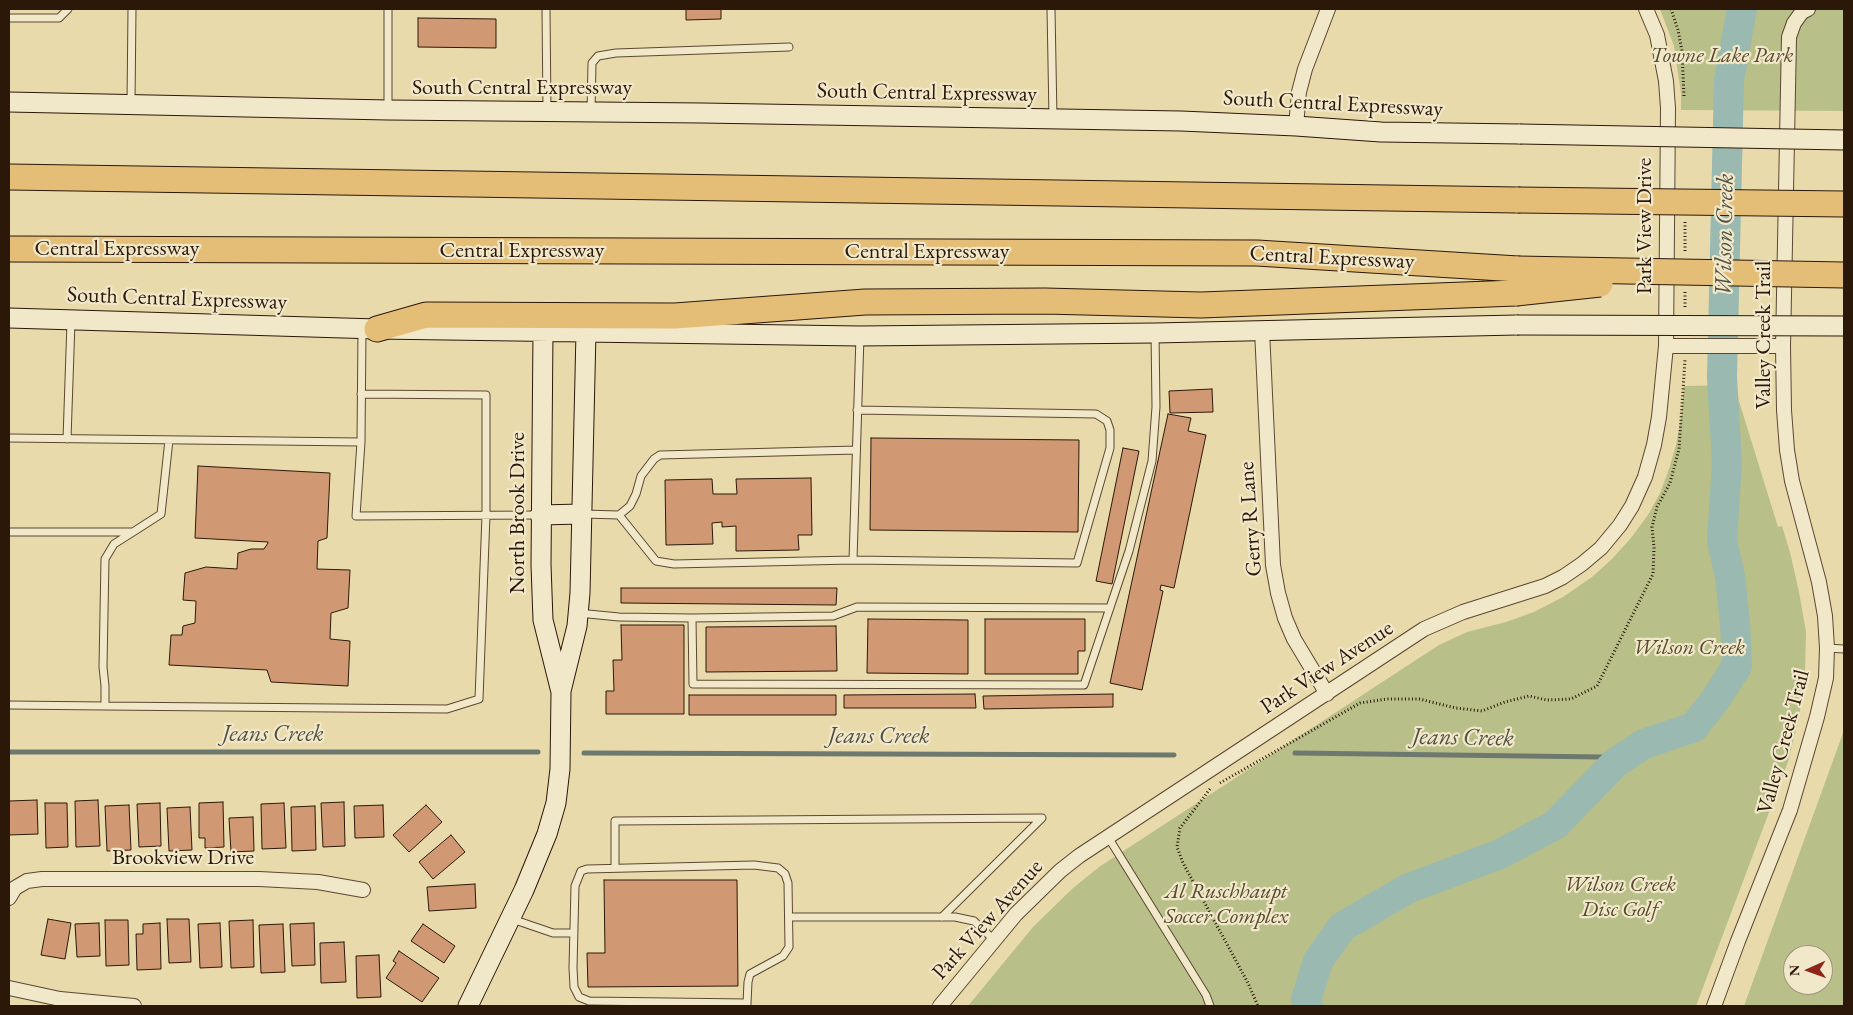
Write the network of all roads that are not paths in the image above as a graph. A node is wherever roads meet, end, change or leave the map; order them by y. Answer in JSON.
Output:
{"nodes":[{"id":1,"x":68,"y":9,"type":"edge"},
{"id":2,"x":132,"y":9,"type":"edge"},
{"id":3,"x":388,"y":9,"type":"edge"},
{"id":4,"x":546,"y":9,"type":"edge"},
{"id":5,"x":1051,"y":9,"type":"edge"},
{"id":6,"x":1328,"y":9,"type":"edge"},
{"id":7,"x":1646,"y":9,"type":"edge"},
{"id":8,"x":1808,"y":9,"type":"edge"},
{"id":9,"x":9,"y":18,"type":"edge"},
{"id":10,"x":789,"y":47,"type":"dead end"},
{"id":11,"x":9,"y":102,"type":"edge"},
{"id":12,"x":131,"y":106,"type":"junction"},
{"id":13,"x":388,"y":110,"type":"junction"},
{"id":14,"x":547,"y":112,"type":"junction"},
{"id":15,"x":591,"y":112,"type":"junction"},
{"id":16,"x":1053,"y":119,"type":"junction"},
{"id":17,"x":1296,"y":126,"type":"junction"},
{"id":18,"x":1844,"y":140,"type":"edge"},
{"id":19,"x":9,"y":178,"type":"edge"},
{"id":20,"x":1844,"y":204,"type":"edge"},
{"id":21,"x":9,"y":249,"type":"edge"},
{"id":22,"x":1844,"y":275,"type":"edge"},
{"id":23,"x":1517,"y":281,"type":"junction"},
{"id":24,"x":9,"y":318,"type":"edge"},
{"id":25,"x":71,"y":319,"type":"junction"},
{"id":26,"x":1844,"y":326,"type":"edge"},
{"id":27,"x":369,"y":329,"type":"junction"},
{"id":28,"x":1262,"y":330,"type":"junction"},
{"id":29,"x":543,"y":331,"type":"junction"},
{"id":30,"x":586,"y":332,"type":"junction"},
{"id":31,"x":1155,"y":333,"type":"junction"},
{"id":32,"x":860,"y":336,"type":"junction"},
{"id":33,"x":1666,"y":346,"type":"junction"},
{"id":34,"x":1783,"y":346,"type":"junction"},
{"id":35,"x":361,"y":394,"type":"junction"},
{"id":36,"x":858,"y":410,"type":"junction"},
{"id":37,"x":9,"y":438,"type":"edge"},
{"id":38,"x":67,"y":439,"type":"junction"},
{"id":39,"x":169,"y":440,"type":"junction"},
{"id":40,"x":361,"y":442,"type":"junction"},
{"id":41,"x":856,"y":450,"type":"junction"},
{"id":42,"x":581,"y":514,"type":"junction"},
{"id":43,"x":486,"y":515,"type":"junction"},
{"id":44,"x":540,"y":515,"type":"junction"},
{"id":45,"x":619,"y":515,"type":"junction"},
{"id":46,"x":9,"y":532,"type":"edge"},
{"id":47,"x":133,"y":532,"type":"junction"},
{"id":48,"x":853,"y":560,"type":"junction"},
{"id":49,"x":1110,"y":608,"type":"junction"},
{"id":50,"x":578,"y":613,"type":"junction"},
{"id":51,"x":692,"y":618,"type":"junction"},
{"id":52,"x":1827,"y":648,"type":"junction"},
{"id":53,"x":1844,"y":648,"type":"edge"},
{"id":54,"x":561,"y":692,"type":"junction"},
{"id":55,"x":1327,"y":694,"type":"junction"},
{"id":56,"x":9,"y":705,"type":"edge"},
{"id":57,"x":105,"y":706,"type":"junction"},
{"id":58,"x":1108,"y":837,"type":"junction"},
{"id":59,"x":615,"y":868,"type":"junction"},
{"id":60,"x":363,"y":890,"type":"dead end"},
{"id":61,"x":9,"y":898,"type":"edge"},
{"id":62,"x":789,"y":917,"type":"junction"},
{"id":63,"x":942,"y":917,"type":"junction"},
{"id":64,"x":510,"y":918,"type":"junction"},
{"id":65,"x":574,"y":933,"type":"junction"},
{"id":66,"x":994,"y":940,"type":"junction"},
{"id":67,"x":9,"y":988,"type":"edge"},
{"id":68,"x":747,"y":1004,"type":"edge"},
{"id":69,"x":134,"y":1006,"type":"edge"},
{"id":70,"x":468,"y":1006,"type":"edge"},
{"id":71,"x":940,"y":1006,"type":"edge"},
{"id":72,"x":1210,"y":1006,"type":"edge"},
{"id":73,"x":1714,"y":1006,"type":"edge"}],
"edges":[{"from":1,"to":9,"type":"lane"},
{"from":2,"to":12,"type":"lane"},
{"from":3,"to":13,"type":"lane"},
{"from":4,"to":14,"type":"lane"},
{"from":5,"to":16,"type":"lane"},
{"from":6,"to":17,"type":"street"},
{"from":7,"to":33,"type":"street","name":"Park View Drive"},
{"from":8,"to":34,"type":"street","name":"Valley Creek Trail"},
{"from":10,"to":15,"type":"lane"},
{"from":11,"to":12,"type":"main road","name":"South Central Expressway"},
{"from":12,"to":13,"type":"main road","name":"South Central Expressway"},
{"from":13,"to":14,"type":"main road","name":"South Central Expressway"},
{"from":14,"to":15,"type":"main road","name":"South Central Expressway"},
{"from":15,"to":16,"type":"main road","name":"South Central Expressway"},
{"from":16,"to":17,"type":"main road","name":"South Central Expressway"},
{"from":17,"to":18,"type":"main road","name":"South Central Expressway","bridge":true},
{"from":19,"to":20,"type":"highway","bridge":true},
{"from":21,"to":23,"type":"highway","name":"Central Expressway"},
{"from":22,"to":23,"type":"highway","name":"Central Expressway","bridge":true},
{"from":23,"to":27,"type":"highway"},
{"from":24,"to":25,"type":"main road","name":"South Central Expressway"},
{"from":25,"to":27,"type":"main road","name":"South Central Expressway"},
{"from":25,"to":38,"type":"lane"},
{"from":26,"to":28,"type":"main road","name":"South Central Expressway","bridge":true},
{"from":27,"to":29,"type":"main road","name":"South Central Expressway"},
{"from":27,"to":35,"type":"lane"},
{"from":28,"to":31,"type":"main road","name":"South Central Expressway"},
{"from":28,"to":55,"type":"street","name":"Gerry R Lane"},
{"from":29,"to":30,"type":"main road","name":"South Central Expressway"},
{"from":29,"to":44,"type":"main road","name":"North Brook Drive"},
{"from":30,"to":32,"type":"main road","name":"South Central Expressway"},
{"from":30,"to":42,"type":"main road","name":"North Brook Drive"},
{"from":31,"to":32,"type":"main road","name":"South Central Expressway"},
{"from":31,"to":49,"type":"lane"},
{"from":32,"to":36,"type":"lane"},
{"from":33,"to":34,"type":"street"},
{"from":33,"to":55,"type":"street","name":"Park View Avenue"},
{"from":34,"to":52,"type":"street","name":"Valley Creek Trail"},
{"from":35,"to":40,"type":"lane"},
{"from":35,"to":43,"type":"lane"},
{"from":36,"to":41,"type":"lane"},
{"from":36,"to":48,"type":"lane"},
{"from":37,"to":38,"type":"lane"},
{"from":38,"to":39,"type":"lane"},
{"from":39,"to":40,"type":"lane"},
{"from":39,"to":47,"type":"lane"},
{"from":40,"to":43,"type":"lane"},
{"from":41,"to":45,"type":"lane"},
{"from":41,"to":48,"type":"lane"},
{"from":42,"to":44,"type":"main road"},
{"from":42,"to":45,"type":"lane"},
{"from":42,"to":50,"type":"main road","name":"North Brook Drive"},
{"from":43,"to":44,"type":"lane"},
{"from":43,"to":57,"type":"lane"},
{"from":44,"to":54,"type":"main road","name":"North Brook Drive"},
{"from":45,"to":48,"type":"lane"},
{"from":46,"to":47,"type":"lane"},
{"from":47,"to":57,"type":"lane"},
{"from":49,"to":51,"type":"lane"},
{"from":49,"to":51,"type":"lane"},
{"from":50,"to":51,"type":"lane"},
{"from":50,"to":54,"type":"main road","name":"North Brook Drive"},
{"from":52,"to":53,"type":"lane"},
{"from":52,"to":73,"type":"street","name":"Valley Creek Trail"},
{"from":54,"to":64,"type":"main road","name":"North Brook Drive"},
{"from":55,"to":58,"type":"street","name":"Park View Avenue"},
{"from":56,"to":57,"type":"lane"},
{"from":58,"to":66,"type":"street","name":"Park View Avenue"},
{"from":58,"to":72,"type":"lane"},
{"from":59,"to":62,"type":"lane"},
{"from":59,"to":63,"type":"lane"},
{"from":59,"to":65,"type":"lane"},
{"from":60,"to":61,"type":"street","name":"Brookview Drive"},
{"from":62,"to":63,"type":"lane"},
{"from":62,"to":68,"type":"lane"},
{"from":63,"to":66,"type":"lane"},
{"from":64,"to":65,"type":"lane"},
{"from":64,"to":70,"type":"main road","name":"North Brook Drive"},
{"from":65,"to":68,"type":"lane"},
{"from":66,"to":71,"type":"street","name":"Park View Avenue"},
{"from":67,"to":69,"type":"street"}]}
